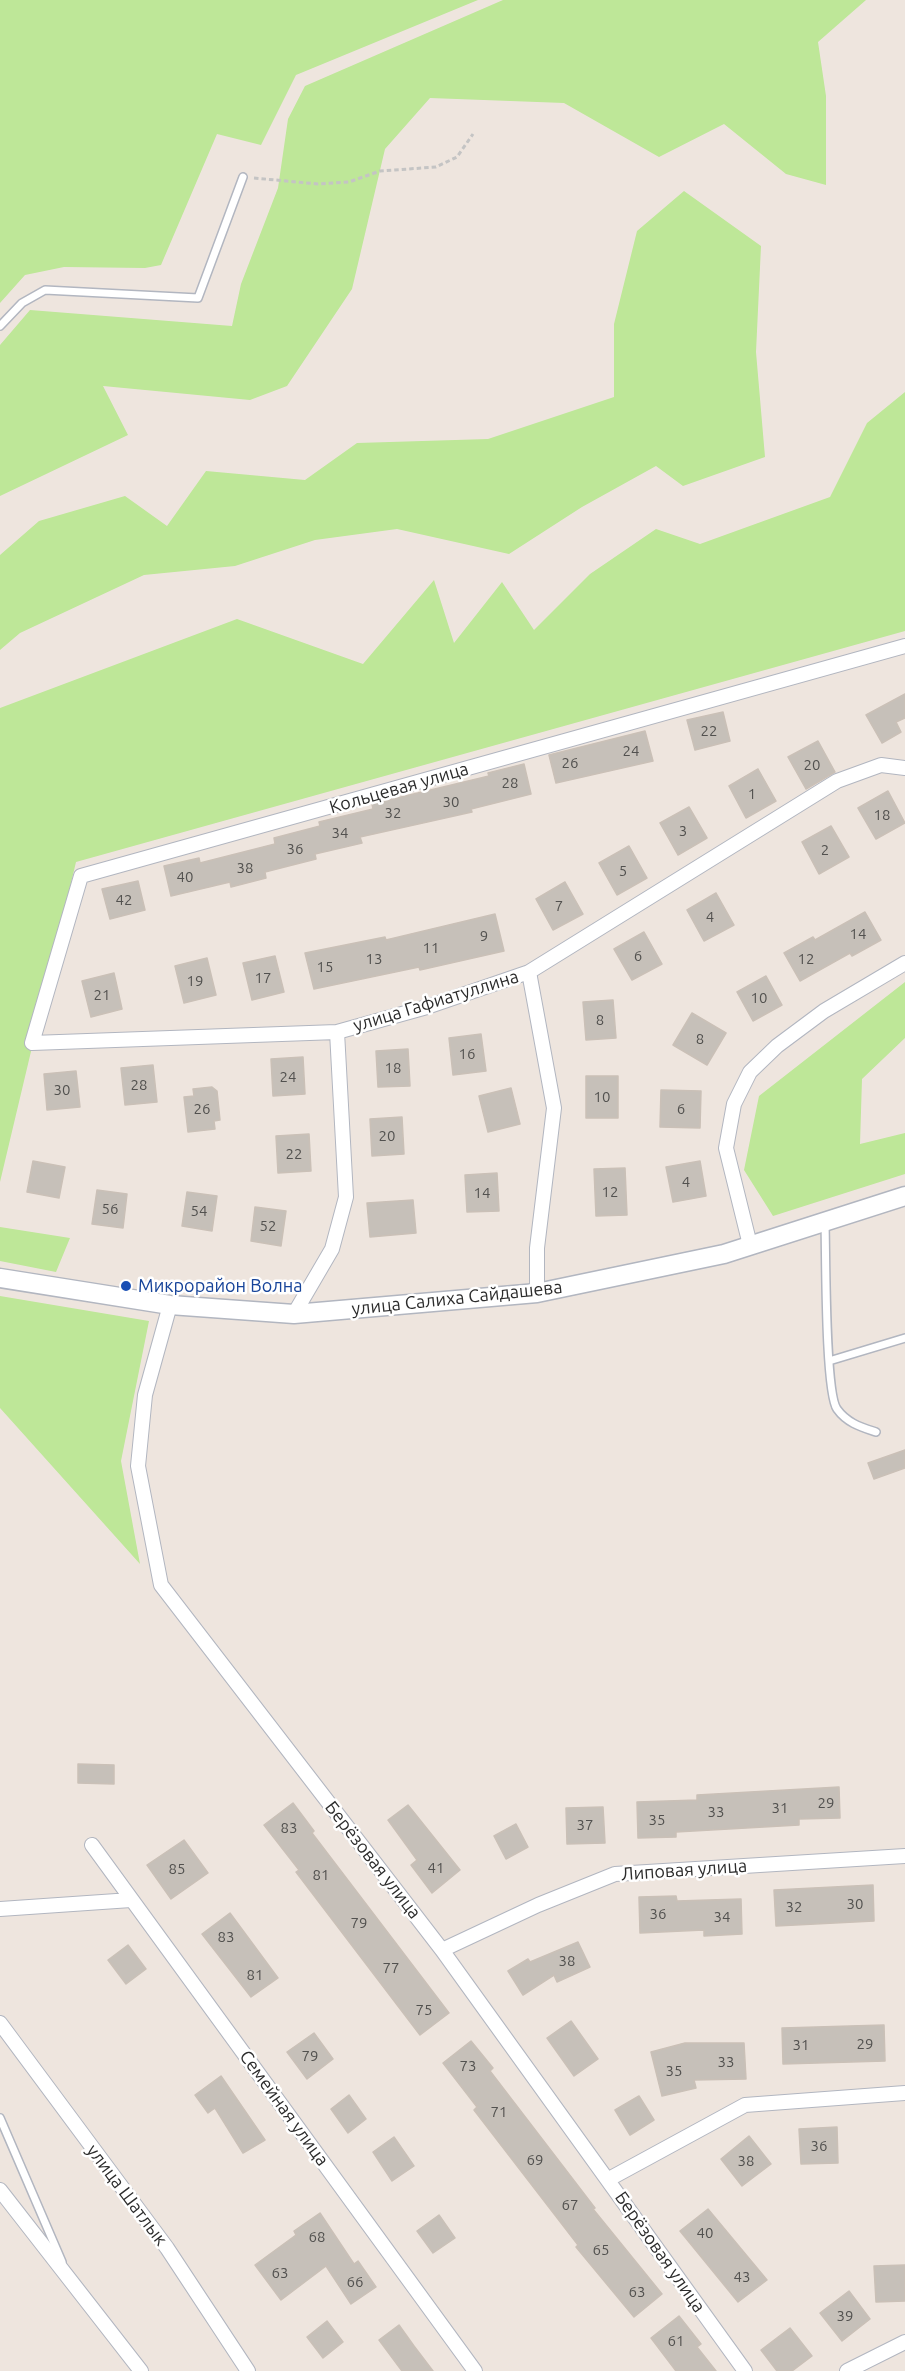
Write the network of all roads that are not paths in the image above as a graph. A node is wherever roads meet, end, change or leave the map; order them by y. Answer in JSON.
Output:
{"nodes":[{"id":1,"x":243,"y":177,"type":"road end"},
{"id":2,"x":0,"y":326,"type":"edge"},
{"id":3,"x":905,"y":646,"type":"edge"},
{"id":4,"x":905,"y":768,"type":"edge"},
{"id":5,"x":905,"y":963,"type":"edge"},
{"id":6,"x":529,"y":972,"type":"junction"},
{"id":7,"x":336,"y":1032,"type":"junction"},
{"id":8,"x":55,"y":1043,"type":"joint"},
{"id":9,"x":905,"y":1196,"type":"edge"},
{"id":10,"x":825,"y":1221,"type":"junction"},
{"id":11,"x":750,"y":1245,"type":"junction"},
{"id":12,"x":0,"y":1278,"type":"edge"},
{"id":13,"x":537,"y":1293,"type":"junction"},
{"id":14,"x":170,"y":1305,"type":"junction"},
{"id":15,"x":294,"y":1314,"type":"junction"},
{"id":16,"x":905,"y":1338,"type":"edge"},
{"id":17,"x":830,"y":1361,"type":"junction"},
{"id":18,"x":876,"y":1432,"type":"dead end"},
{"id":19,"x":92,"y":1845,"type":"dead end"},
{"id":20,"x":905,"y":1856,"type":"edge"},
{"id":21,"x":131,"y":1900,"type":"junction"},
{"id":22,"x":0,"y":1909,"type":"edge"},
{"id":23,"x":442,"y":1950,"type":"junction"},
{"id":24,"x":0,"y":2023,"type":"edge"},
{"id":25,"x":905,"y":2093,"type":"edge"},
{"id":26,"x":0,"y":2118,"type":"edge"},
{"id":27,"x":609,"y":2180,"type":"junction"},
{"id":28,"x":0,"y":2190,"type":"edge"},
{"id":29,"x":69,"y":2278,"type":"junction"},
{"id":30,"x":905,"y":2342,"type":"edge"},
{"id":31,"x":141,"y":2371,"type":"edge"},
{"id":32,"x":248,"y":2371,"type":"edge"},
{"id":33,"x":475,"y":2371,"type":"edge"},
{"id":34,"x":745,"y":2371,"type":"edge"},
{"id":35,"x":847,"y":2371,"type":"edge"}],
"edges":[{"from":1,"to":2,"type":"lane"},
{"from":3,"to":8,"type":"street","name":"Кольцевая улица"},
{"from":4,"to":6,"type":"street","name":"улица Гафиатуллина"},
{"from":5,"to":11,"type":"street"},
{"from":6,"to":7,"type":"street","name":"улица Гафиатуллина"},
{"from":6,"to":13,"type":"street"},
{"from":7,"to":8,"type":"street","name":"улица Гафиатуллина"},
{"from":7,"to":15,"type":"street"},
{"from":9,"to":10,"type":"street","name":"улица Салиха Сайдашева"},
{"from":10,"to":11,"type":"street","name":"улица Салиха Сайдашева"},
{"from":10,"to":17,"type":"lane"},
{"from":11,"to":13,"type":"street","name":"улица Салиха Сайдашева"},
{"from":12,"to":14,"type":"street","name":"улица Салиха Сайдашева"},
{"from":13,"to":15,"type":"street","name":"улица Салиха Сайдашева"},
{"from":14,"to":15,"type":"street","name":"улица Салиха Сайдашева"},
{"from":14,"to":23,"type":"street","name":"Берёзовая улица"},
{"from":16,"to":17,"type":"lane"},
{"from":17,"to":18,"type":"lane"},
{"from":19,"to":21,"type":"street","name":"Семейная улица"},
{"from":20,"to":23,"type":"street","name":"Липовая улица"},
{"from":21,"to":22,"type":"street"},
{"from":21,"to":33,"type":"street","name":"Семейная улица"},
{"from":23,"to":27,"type":"street","name":"Берёзовая улица"},
{"from":24,"to":32,"type":"street","name":"улица Шатлык"},
{"from":25,"to":27,"type":"street"},
{"from":26,"to":29,"type":"lane"},
{"from":27,"to":34,"type":"street","name":"Берёзовая улица"},
{"from":28,"to":29,"type":"street"},
{"from":29,"to":31,"type":"street"},
{"from":30,"to":35,"type":"street"}]}
